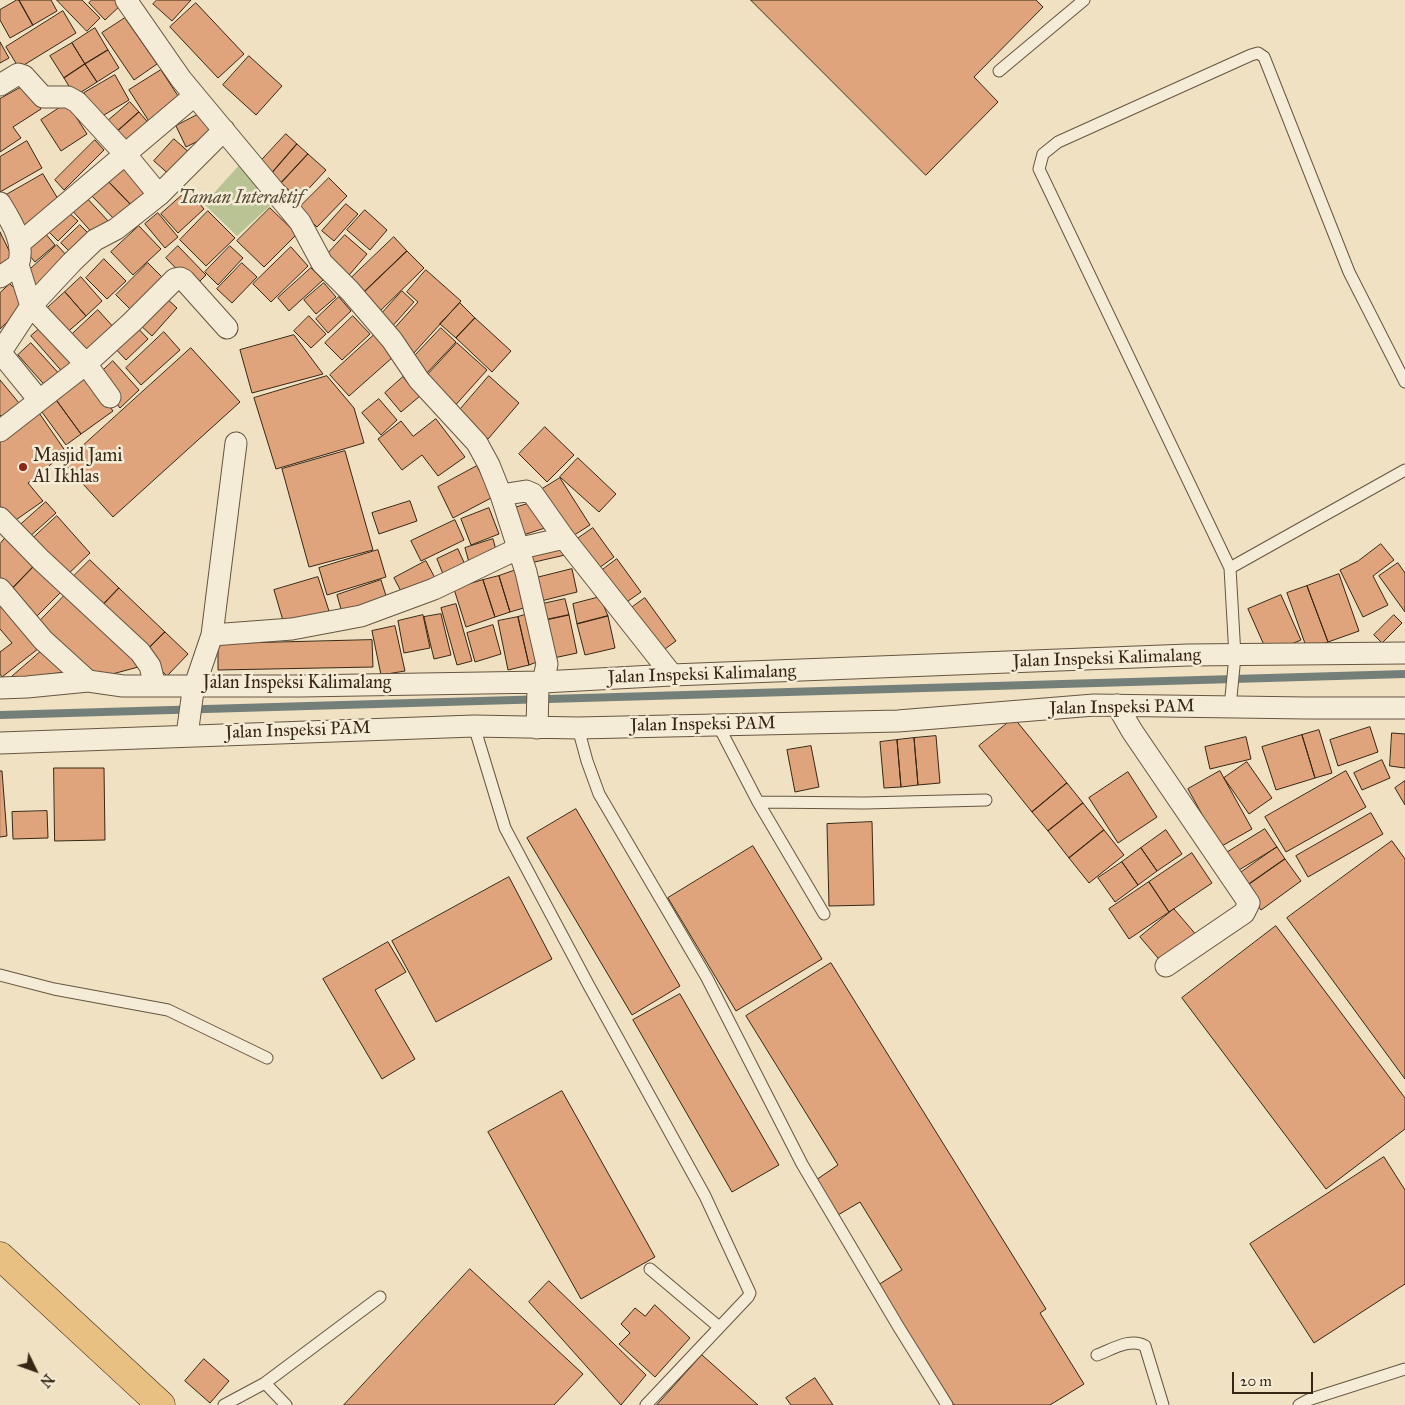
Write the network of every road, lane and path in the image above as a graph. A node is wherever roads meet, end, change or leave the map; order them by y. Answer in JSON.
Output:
{"nodes":[{"id":1,"x":126,"y":0,"type":"edge"},
{"id":2,"x":1084,"y":0,"type":"edge"},
{"id":3,"x":999,"y":71,"type":"dead end"},
{"id":4,"x":0,"y":85,"type":"edge"},
{"id":5,"x":194,"y":96,"type":"junction"},
{"id":6,"x":224,"y":130,"type":"junction"},
{"id":7,"x":126,"y":155,"type":"junction"},
{"id":8,"x":159,"y":194,"type":"junction"},
{"id":9,"x":0,"y":203,"type":"edge"},
{"id":10,"x":20,"y":243,"type":"junction"},
{"id":11,"x":18,"y":265,"type":"junction"},
{"id":12,"x":0,"y":277,"type":"edge"},
{"id":13,"x":31,"y":306,"type":"junction"},
{"id":14,"x":227,"y":328,"type":"dead end"},
{"id":15,"x":0,"y":353,"type":"edge"},
{"id":16,"x":86,"y":364,"type":"junction"},
{"id":17,"x":1405,"y":382,"type":"edge"},
{"id":18,"x":110,"y":397,"type":"dead end"},
{"id":19,"x":39,"y":400,"type":"junction"},
{"id":20,"x":0,"y":431,"type":"edge"},
{"id":21,"x":236,"y":443,"type":"dead end"},
{"id":22,"x":1405,"y":470,"type":"edge"},
{"id":23,"x":501,"y":495,"type":"junction"},
{"id":24,"x":0,"y":518,"type":"edge"},
{"id":25,"x":564,"y":538,"type":"junction"},
{"id":26,"x":517,"y":549,"type":"junction"},
{"id":27,"x":1230,"y":568,"type":"junction"},
{"id":28,"x":0,"y":589,"type":"edge"},
{"id":29,"x":212,"y":635,"type":"junction"},
{"id":30,"x":1405,"y":653,"type":"edge"},
{"id":31,"x":1234,"y":660,"type":"junction"},
{"id":32,"x":672,"y":675,"type":"junction"},
{"id":33,"x":88,"y":681,"type":"junction"},
{"id":34,"x":540,"y":685,"type":"junction"},
{"id":35,"x":155,"y":686,"type":"junction"},
{"id":36,"x":0,"y":688,"type":"edge"},
{"id":37,"x":195,"y":688,"type":"junction"},
{"id":38,"x":1230,"y":704,"type":"junction"},
{"id":39,"x":1117,"y":705,"type":"junction"},
{"id":40,"x":1405,"y":708,"type":"edge"},
{"id":41,"x":537,"y":725,"type":"junction"},
{"id":42,"x":718,"y":725,"type":"junction"},
{"id":43,"x":474,"y":726,"type":"junction"},
{"id":44,"x":578,"y":728,"type":"junction"},
{"id":45,"x":187,"y":729,"type":"junction"},
{"id":46,"x":0,"y":743,"type":"edge"},
{"id":47,"x":986,"y":800,"type":"dead end"},
{"id":48,"x":758,"y":802,"type":"junction"},
{"id":49,"x":824,"y":914,"type":"dead end"},
{"id":50,"x":1166,"y":966,"type":"dead end"},
{"id":51,"x":0,"y":975,"type":"edge"},
{"id":52,"x":267,"y":1058,"type":"dead end"},
{"id":53,"x":0,"y":1256,"type":"edge"},
{"id":54,"x":650,"y":1269,"type":"dead end"},
{"id":55,"x":380,"y":1297,"type":"dead end"},
{"id":56,"x":719,"y":1327,"type":"junction"},
{"id":57,"x":1096,"y":1355,"type":"dead end"},
{"id":58,"x":1405,"y":1369,"type":"edge"},
{"id":59,"x":265,"y":1383,"type":"junction"},
{"id":60,"x":161,"y":1405,"type":"edge"},
{"id":61,"x":224,"y":1405,"type":"edge"},
{"id":62,"x":286,"y":1405,"type":"edge"},
{"id":63,"x":646,"y":1405,"type":"edge"},
{"id":64,"x":947,"y":1405,"type":"edge"},
{"id":65,"x":1163,"y":1405,"type":"edge"},
{"id":66,"x":1300,"y":1405,"type":"edge"}],
"edges":[{"from":1,"to":5,"type":"street"},
{"from":2,"to":3,"type":"lane"},
{"from":4,"to":7,"type":"street"},
{"from":5,"to":6,"type":"street"},
{"from":5,"to":7,"type":"street"},
{"from":6,"to":8,"type":"street"},
{"from":6,"to":23,"type":"street"},
{"from":7,"to":8,"type":"street"},
{"from":7,"to":10,"type":"street"},
{"from":8,"to":13,"type":"street"},
{"from":9,"to":10,"type":"street"},
{"from":10,"to":11,"type":"street"},
{"from":11,"to":12,"type":"street"},
{"from":11,"to":13,"type":"street"},
{"from":13,"to":15,"type":"street"},
{"from":13,"to":16,"type":"street"},
{"from":14,"to":16,"type":"street"},
{"from":15,"to":19,"type":"street"},
{"from":16,"to":18,"type":"street"},
{"from":16,"to":19,"type":"street"},
{"from":17,"to":27,"type":"lane"},
{"from":19,"to":20,"type":"street"},
{"from":21,"to":29,"type":"street"},
{"from":22,"to":27,"type":"lane"},
{"from":23,"to":25,"type":"street"},
{"from":23,"to":26,"type":"street"},
{"from":24,"to":35,"type":"street"},
{"from":25,"to":26,"type":"street"},
{"from":25,"to":32,"type":"street"},
{"from":26,"to":29,"type":"street"},
{"from":26,"to":34,"type":"street"},
{"from":27,"to":31,"type":"lane"},
{"from":28,"to":33,"type":"street"},
{"from":29,"to":37,"type":"street"},
{"from":30,"to":31,"type":"street","name":"Jalan Inspeksi Kalimalang"},
{"from":31,"to":32,"type":"street","name":"Jalan Inspeksi Kalimalang"},
{"from":31,"to":38,"type":"lane"},
{"from":32,"to":34,"type":"street","name":"Jalan Inspeksi Kalimalang"},
{"from":33,"to":35,"type":"street","name":"Jalan Inspeksi Kalimalang"},
{"from":33,"to":36,"type":"street","name":"Jalan Inspeksi Kalimalang"},
{"from":34,"to":37,"type":"street","name":"Jalan Inspeksi Kalimalang"},
{"from":34,"to":41,"type":"street"},
{"from":35,"to":37,"type":"street","name":"Jalan Inspeksi Kalimalang"},
{"from":37,"to":45,"type":"street"},
{"from":38,"to":39,"type":"street","name":"Jalan Inspeksi PAM"},
{"from":38,"to":40,"type":"street","name":"Jalan Inspeksi PAM"},
{"from":39,"to":42,"type":"street","name":"Jalan Inspeksi PAM"},
{"from":39,"to":50,"type":"street"},
{"from":41,"to":43,"type":"street","name":"Jalan Inspeksi PAM"},
{"from":41,"to":44,"type":"street","name":"Jalan Inspeksi PAM"},
{"from":42,"to":44,"type":"street","name":"Jalan Inspeksi PAM"},
{"from":42,"to":48,"type":"lane"},
{"from":43,"to":45,"type":"street","name":"Jalan Inspeksi PAM"},
{"from":43,"to":56,"type":"lane"},
{"from":44,"to":64,"type":"lane"},
{"from":45,"to":46,"type":"street","name":"Jalan Inspeksi PAM"},
{"from":47,"to":48,"type":"lane"},
{"from":48,"to":49,"type":"lane"},
{"from":51,"to":52,"type":"lane"},
{"from":53,"to":60,"type":"highway"},
{"from":54,"to":56,"type":"lane"},
{"from":55,"to":59,"type":"lane"},
{"from":56,"to":63,"type":"lane"},
{"from":57,"to":65,"type":"lane"},
{"from":58,"to":66,"type":"lane"},
{"from":59,"to":61,"type":"lane"},
{"from":59,"to":62,"type":"lane"}]}
